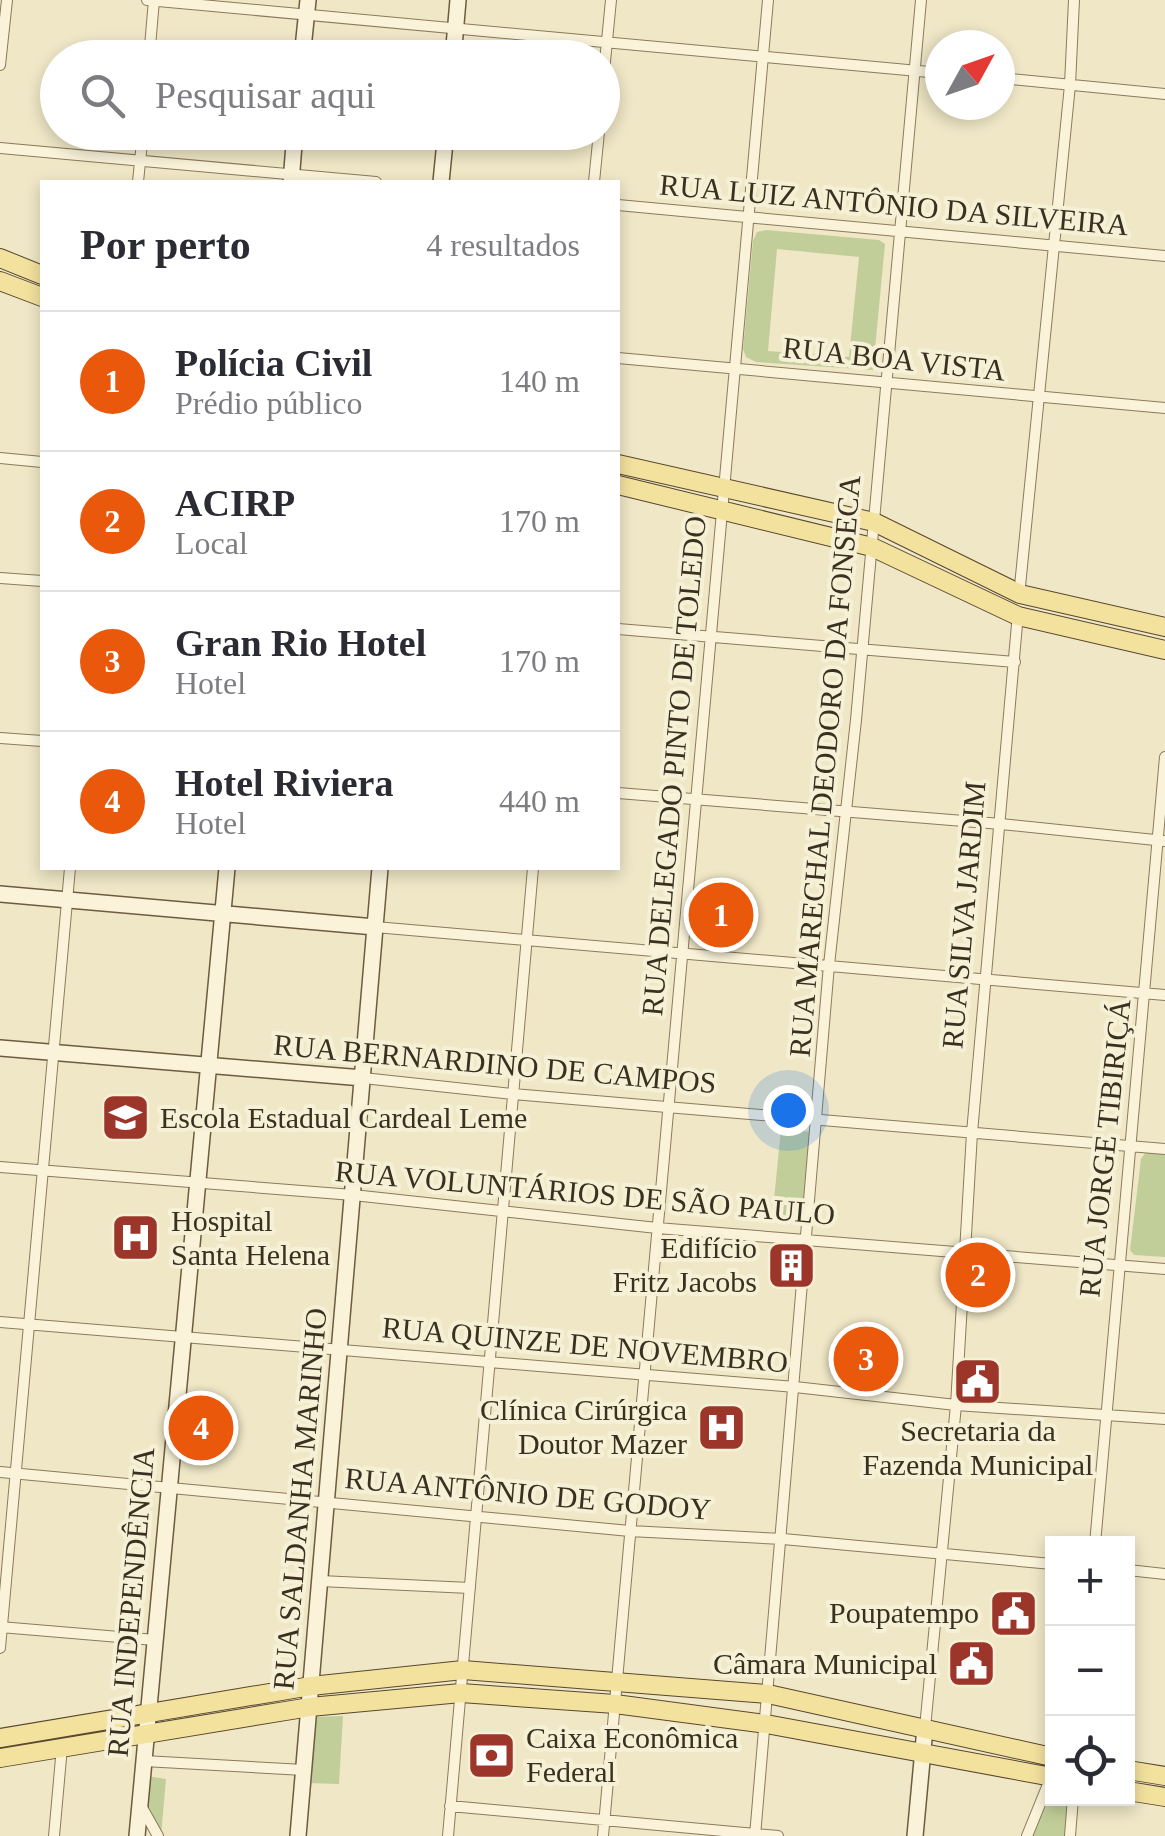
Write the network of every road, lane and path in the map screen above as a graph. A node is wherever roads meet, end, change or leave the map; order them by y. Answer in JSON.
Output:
{"nodes":[{"id":1,"x":6,"y":0,"type":"edge"},
{"id":2,"x":152,"y":0,"type":"edge"},
{"id":3,"x":458,"y":0,"type":"edge"},
{"id":4,"x":611,"y":0,"type":"edge"},
{"id":5,"x":768,"y":0,"type":"edge"},
{"id":6,"x":921,"y":0,"type":"edge"},
{"id":7,"x":1074,"y":0,"type":"edge"},
{"id":8,"x":307,"y":7,"type":"edge"},
{"id":9,"x":456,"y":28,"type":"junction"},
{"id":10,"x":150,"y":40,"type":"edge"},
{"id":11,"x":304,"y":40,"type":"edge"},
{"id":12,"x":455,"y":40,"type":"edge"},
{"id":13,"x":585,"y":40,"type":"edge"},
{"id":14,"x":607,"y":40,"type":"edge"},
{"id":15,"x":620,"y":43,"type":"edge"},
{"id":16,"x":763,"y":57,"type":"junction"},
{"id":17,"x":0,"y":65,"type":"edge"},
{"id":18,"x":915,"y":70,"type":"junction"},
{"id":19,"x":925,"y":71,"type":"edge"},
{"id":20,"x":1015,"y":80,"type":"edge"},
{"id":21,"x":1070,"y":85,"type":"junction"},
{"id":22,"x":1165,"y":94,"type":"edge"},
{"id":23,"x":0,"y":148,"type":"edge"},
{"id":24,"x":141,"y":150,"type":"edge"},
{"id":25,"x":293,"y":150,"type":"edge"},
{"id":26,"x":444,"y":150,"type":"edge"},
{"id":27,"x":597,"y":150,"type":"edge"},
{"id":28,"x":140,"y":160,"type":"junction"},
{"id":29,"x":291,"y":179,"type":"edge"},
{"id":30,"x":138,"y":180,"type":"edge"},
{"id":31,"x":319,"y":180,"type":"edge"},
{"id":32,"x":441,"y":180,"type":"edge"},
{"id":33,"x":594,"y":180,"type":"edge"},
{"id":34,"x":620,"y":205,"type":"edge"},
{"id":35,"x":748,"y":217,"type":"junction"},
{"id":36,"x":900,"y":231,"type":"junction"},
{"id":37,"x":1052,"y":245,"type":"junction"},
{"id":38,"x":1165,"y":256,"type":"edge"},
{"id":39,"x":0,"y":258,"type":"edge"},
{"id":40,"x":40,"y":274,"type":"edge"},
{"id":41,"x":0,"y":281,"type":"edge"},
{"id":42,"x":40,"y":296,"type":"edge"},
{"id":43,"x":620,"y":358,"type":"edge"},
{"id":44,"x":736,"y":369,"type":"junction"},
{"id":45,"x":884,"y":380,"type":"junction"},
{"id":46,"x":1038,"y":399,"type":"junction"},
{"id":47,"x":1165,"y":408,"type":"edge"},
{"id":48,"x":0,"y":458,"type":"edge"},
{"id":49,"x":40,"y":462,"type":"edge"},
{"id":50,"x":620,"y":464,"type":"edge"},
{"id":51,"x":620,"y":486,"type":"edge"},
{"id":52,"x":724,"y":488,"type":"junction"},
{"id":53,"x":722,"y":510,"type":"junction"},
{"id":54,"x":874,"y":522,"type":"junction"},
{"id":55,"x":872,"y":547,"type":"junction"},
{"id":56,"x":0,"y":578,"type":"edge"},
{"id":57,"x":40,"y":581,"type":"edge"},
{"id":58,"x":1020,"y":594,"type":"junction"},
{"id":59,"x":1018,"y":616,"type":"junction"},
{"id":60,"x":1165,"y":627,"type":"edge"},
{"id":61,"x":620,"y":629,"type":"edge"},
{"id":62,"x":711,"y":636,"type":"junction"},
{"id":63,"x":862,"y":650,"type":"junction"},
{"id":64,"x":1165,"y":650,"type":"edge"},
{"id":65,"x":1015,"y":662,"type":"junction"},
{"id":66,"x":0,"y":738,"type":"edge"},
{"id":67,"x":40,"y":742,"type":"edge"},
{"id":68,"x":1165,"y":757,"type":"edge"},
{"id":69,"x":620,"y":793,"type":"edge"},
{"id":70,"x":696,"y":797,"type":"junction"},
{"id":71,"x":846,"y":810,"type":"junction"},
{"id":72,"x":1001,"y":824,"type":"junction"},
{"id":73,"x":1161,"y":841,"type":"edge"},
{"id":74,"x":70,"y":870,"type":"edge"},
{"id":75,"x":227,"y":870,"type":"edge"},
{"id":76,"x":380,"y":870,"type":"edge"},
{"id":77,"x":533,"y":870,"type":"edge"},
{"id":78,"x":0,"y":894,"type":"edge"},
{"id":79,"x":68,"y":900,"type":"junction"},
{"id":80,"x":222,"y":914,"type":"junction"},
{"id":81,"x":376,"y":927,"type":"junction"},
{"id":82,"x":527,"y":940,"type":"junction"},
{"id":83,"x":682,"y":953,"type":"junction"},
{"id":84,"x":830,"y":965,"type":"junction"},
{"id":85,"x":985,"y":980,"type":"junction"},
{"id":86,"x":1146,"y":993,"type":"junction"},
{"id":87,"x":1165,"y":995,"type":"edge"},
{"id":88,"x":0,"y":1048,"type":"edge"},
{"id":89,"x":54,"y":1054,"type":"junction"},
{"id":90,"x":208,"y":1067,"type":"junction"},
{"id":91,"x":363,"y":1078,"type":"junction"},
{"id":92,"x":513,"y":1094,"type":"junction"},
{"id":93,"x":668,"y":1106,"type":"junction"},
{"id":94,"x":817,"y":1120,"type":"junction"},
{"id":95,"x":972,"y":1133,"type":"junction"},
{"id":96,"x":1130,"y":1147,"type":"junction"},
{"id":97,"x":1165,"y":1149,"type":"edge"},
{"id":98,"x":0,"y":1167,"type":"edge"},
{"id":99,"x":41,"y":1172,"type":"junction"},
{"id":100,"x":197,"y":1184,"type":"junction"},
{"id":101,"x":353,"y":1196,"type":"junction"},
{"id":102,"x":503,"y":1210,"type":"junction"},
{"id":103,"x":658,"y":1228,"type":"junction"},
{"id":104,"x":807,"y":1238,"type":"junction"},
{"id":105,"x":964,"y":1253,"type":"junction"},
{"id":106,"x":1118,"y":1265,"type":"junction"},
{"id":107,"x":1165,"y":1269,"type":"edge"},
{"id":108,"x":0,"y":1322,"type":"edge"},
{"id":109,"x":32,"y":1325,"type":"junction"},
{"id":110,"x":183,"y":1336,"type":"junction"},
{"id":111,"x":340,"y":1349,"type":"junction"},
{"id":112,"x":490,"y":1364,"type":"junction"},
{"id":113,"x":643,"y":1377,"type":"junction"},
{"id":114,"x":794,"y":1387,"type":"junction"},
{"id":115,"x":956,"y":1405,"type":"junction"},
{"id":116,"x":1106,"y":1412,"type":"junction"},
{"id":117,"x":1165,"y":1419,"type":"edge"},
{"id":118,"x":0,"y":1472,"type":"edge"},
{"id":119,"x":16,"y":1473,"type":"junction"},
{"id":120,"x":169,"y":1488,"type":"junction"},
{"id":121,"x":327,"y":1502,"type":"junction"},
{"id":122,"x":476,"y":1515,"type":"junction"},
{"id":123,"x":630,"y":1532,"type":"junction"},
{"id":124,"x":1096,"y":1536,"type":"edge"},
{"id":125,"x":783,"y":1539,"type":"junction"},
{"id":126,"x":941,"y":1554,"type":"junction"},
{"id":127,"x":1045,"y":1563,"type":"edge"},
{"id":128,"x":1135,"y":1571,"type":"edge"},
{"id":129,"x":1165,"y":1574,"type":"edge"},
{"id":130,"x":320,"y":1581,"type":"junction"},
{"id":131,"x":470,"y":1588,"type":"junction"},
{"id":132,"x":1,"y":1627,"type":"edge"},
{"id":133,"x":155,"y":1640,"type":"junction"},
{"id":134,"x":0,"y":1648,"type":"edge"},
{"id":135,"x":463,"y":1670,"type":"junction"},
{"id":136,"x":617,"y":1681,"type":"junction"},
{"id":137,"x":312,"y":1686,"type":"junction"},
{"id":138,"x":460,"y":1693,"type":"junction"},
{"id":139,"x":768,"y":1694,"type":"junction"},
{"id":140,"x":614,"y":1704,"type":"junction"},
{"id":141,"x":310,"y":1706,"type":"junction"},
{"id":142,"x":149,"y":1713,"type":"junction"},
{"id":143,"x":766,"y":1724,"type":"junction"},
{"id":144,"x":925,"y":1728,"type":"junction"},
{"id":145,"x":146,"y":1733,"type":"junction"},
{"id":146,"x":0,"y":1738,"type":"edge"},
{"id":147,"x":62,"y":1747,"type":"junction"},
{"id":148,"x":922,"y":1751,"type":"junction"},
{"id":149,"x":1045,"y":1755,"type":"edge"},
{"id":150,"x":0,"y":1758,"type":"edge"},
{"id":151,"x":144,"y":1760,"type":"junction"},
{"id":152,"x":304,"y":1770,"type":"junction"},
{"id":153,"x":1135,"y":1771,"type":"edge"},
{"id":154,"x":1045,"y":1776,"type":"edge"},
{"id":155,"x":1165,"y":1776,"type":"edge"},
{"id":156,"x":1135,"y":1792,"type":"edge"},
{"id":157,"x":1045,"y":1794,"type":"edge"},
{"id":158,"x":1165,"y":1797,"type":"edge"},
{"id":159,"x":140,"y":1803,"type":"junction"},
{"id":160,"x":450,"y":1806,"type":"junction"},
{"id":161,"x":1072,"y":1806,"type":"edge"},
{"id":162,"x":604,"y":1820,"type":"junction"},
{"id":163,"x":755,"y":1835,"type":"edge"},
{"id":164,"x":54,"y":1836,"type":"edge"},
{"id":165,"x":136,"y":1836,"type":"edge"},
{"id":166,"x":158,"y":1836,"type":"edge"},
{"id":167,"x":298,"y":1836,"type":"edge"},
{"id":168,"x":448,"y":1836,"type":"edge"},
{"id":169,"x":603,"y":1836,"type":"edge"},
{"id":170,"x":778,"y":1836,"type":"edge"},
{"id":171,"x":915,"y":1836,"type":"edge"},
{"id":172,"x":1027,"y":1836,"type":"edge"},
{"id":173,"x":1070,"y":1836,"type":"edge"}],
"edges":[{"from":1,"to":17,"type":"street"},
{"from":2,"to":8,"type":"street"},
{"from":2,"to":10,"type":"street"},
{"from":3,"to":9,"type":"street"},
{"from":4,"to":14,"type":"street"},
{"from":5,"to":16,"type":"street","name":"RUA DELEGADO PINTO DE TOLEDO"},
{"from":6,"to":18,"type":"street","name":"RUA MARECHAL DEODORO DA FONSECA"},
{"from":7,"to":21,"type":"street","name":"RUA SILVA JARDIM"},
{"from":8,"to":9,"type":"street"},
{"from":8,"to":11,"type":"street"},
{"from":9,"to":12,"type":"street"},
{"from":9,"to":13,"type":"street"},
{"from":15,"to":16,"type":"street"},
{"from":16,"to":18,"type":"street"},
{"from":16,"to":35,"type":"street","name":"RUA DELEGADO PINTO DE TOLEDO"},
{"from":18,"to":19,"type":"street"},
{"from":18,"to":36,"type":"street","name":"RUA MARECHAL DEODORO DA FONSECA"},
{"from":20,"to":21,"type":"street"},
{"from":21,"to":22,"type":"street"},
{"from":21,"to":37,"type":"street","name":"RUA SILVA JARDIM"},
{"from":23,"to":28,"type":"street"},
{"from":24,"to":28,"type":"street"},
{"from":25,"to":29,"type":"street"},
{"from":26,"to":32,"type":"street"},
{"from":27,"to":33,"type":"street"},
{"from":28,"to":29,"type":"street"},
{"from":28,"to":30,"type":"street"},
{"from":29,"to":31,"type":"street"},
{"from":34,"to":35,"type":"street","name":"RUA LUIZ ANTÔNIO DA SILVEIRA"},
{"from":35,"to":36,"type":"street","name":"RUA LUIZ ANTÔNIO DA SILVEIRA"},
{"from":35,"to":44,"type":"street","name":"RUA DELEGADO PINTO DE TOLEDO"},
{"from":36,"to":37,"type":"street","name":"RUA LUIZ ANTÔNIO DA SILVEIRA"},
{"from":36,"to":45,"type":"street","name":"RUA MARECHAL DEODORO DA FONSECA"},
{"from":37,"to":38,"type":"street","name":"RUA LUIZ ANTÔNIO DA SILVEIRA"},
{"from":37,"to":46,"type":"street","name":"RUA SILVA JARDIM"},
{"from":39,"to":40,"type":"main road"},
{"from":41,"to":42,"type":"main road"},
{"from":43,"to":44,"type":"street","name":"RUA BOA VISTA"},
{"from":44,"to":45,"type":"street","name":"RUA BOA VISTA"},
{"from":44,"to":52,"type":"street","name":"RUA DELEGADO PINTO DE TOLEDO"},
{"from":45,"to":46,"type":"street","name":"RUA BOA VISTA"},
{"from":45,"to":54,"type":"street","name":"RUA MARECHAL DEODORO DA FONSECA"},
{"from":46,"to":47,"type":"street","name":"RUA BOA VISTA"},
{"from":46,"to":58,"type":"street","name":"RUA SILVA JARDIM"},
{"from":48,"to":49,"type":"street"},
{"from":50,"to":52,"type":"main road"},
{"from":51,"to":53,"type":"main road"},
{"from":52,"to":53,"type":"street","name":"RUA DELEGADO PINTO DE TOLEDO"},
{"from":52,"to":54,"type":"main road"},
{"from":53,"to":55,"type":"main road"},
{"from":53,"to":62,"type":"street","name":"RUA DELEGADO PINTO DE TOLEDO"},
{"from":54,"to":55,"type":"street","name":"RUA MARECHAL DEODORO DA FONSECA"},
{"from":54,"to":58,"type":"main road"},
{"from":55,"to":59,"type":"main road"},
{"from":55,"to":63,"type":"street","name":"RUA MARECHAL DEODORO DA FONSECA"},
{"from":56,"to":57,"type":"street"},
{"from":58,"to":59,"type":"street","name":"RUA SILVA JARDIM"},
{"from":58,"to":60,"type":"main road"},
{"from":59,"to":64,"type":"main road"},
{"from":59,"to":65,"type":"street","name":"RUA SILVA JARDIM"},
{"from":61,"to":62,"type":"street"},
{"from":62,"to":63,"type":"street"},
{"from":62,"to":70,"type":"street","name":"RUA DELEGADO PINTO DE TOLEDO"},
{"from":63,"to":65,"type":"street"},
{"from":63,"to":71,"type":"street","name":"RUA MARECHAL DEODORO DA FONSECA"},
{"from":65,"to":72,"type":"street","name":"RUA SILVA JARDIM"},
{"from":66,"to":67,"type":"street"},
{"from":68,"to":73,"type":"street","name":"RUA JORGE TIBIRIÇÁ"},
{"from":69,"to":70,"type":"street"},
{"from":70,"to":71,"type":"street"},
{"from":70,"to":83,"type":"street","name":"RUA DELEGADO PINTO DE TOLEDO"},
{"from":71,"to":72,"type":"street"},
{"from":71,"to":84,"type":"street","name":"RUA MARECHAL DEODORO DA FONSECA"},
{"from":72,"to":73,"type":"street"},
{"from":72,"to":85,"type":"street","name":"RUA SILVA JARDIM"},
{"from":73,"to":86,"type":"street","name":"RUA JORGE TIBIRIÇÁ"},
{"from":74,"to":79,"type":"street"},
{"from":75,"to":80,"type":"street","name":"RUA INDEPENDÊNCIA"},
{"from":76,"to":81,"type":"street","name":"RUA SALDANHA MARINHO"},
{"from":77,"to":82,"type":"street"},
{"from":78,"to":79,"type":"street"},
{"from":79,"to":80,"type":"street"},
{"from":79,"to":89,"type":"street"},
{"from":80,"to":81,"type":"street"},
{"from":80,"to":90,"type":"street","name":"RUA INDEPENDÊNCIA"},
{"from":81,"to":82,"type":"street"},
{"from":81,"to":91,"type":"street","name":"RUA SALDANHA MARINHO"},
{"from":82,"to":83,"type":"street"},
{"from":82,"to":92,"type":"street"},
{"from":83,"to":84,"type":"street"},
{"from":83,"to":93,"type":"street","name":"RUA DELEGADO PINTO DE TOLEDO"},
{"from":84,"to":85,"type":"street"},
{"from":84,"to":94,"type":"street","name":"RUA MARECHAL DEODORO DA FONSECA"},
{"from":85,"to":86,"type":"street"},
{"from":85,"to":95,"type":"street","name":"RUA SILVA JARDIM"},
{"from":86,"to":87,"type":"street"},
{"from":86,"to":96,"type":"street","name":"RUA JORGE TIBIRIÇÁ"},
{"from":88,"to":89,"type":"street","name":"RUA BERNARDINO DE CAMPOS"},
{"from":89,"to":90,"type":"street","name":"RUA BERNARDINO DE CAMPOS"},
{"from":89,"to":99,"type":"street"},
{"from":90,"to":91,"type":"street","name":"RUA BERNARDINO DE CAMPOS"},
{"from":90,"to":100,"type":"street","name":"RUA INDEPENDÊNCIA"},
{"from":91,"to":92,"type":"street","name":"RUA BERNARDINO DE CAMPOS"},
{"from":91,"to":101,"type":"street","name":"RUA SALDANHA MARINHO"},
{"from":92,"to":93,"type":"street","name":"RUA BERNARDINO DE CAMPOS"},
{"from":92,"to":102,"type":"street"},
{"from":93,"to":94,"type":"street","name":"RUA BERNARDINO DE CAMPOS"},
{"from":93,"to":103,"type":"street","name":"RUA DELEGADO PINTO DE TOLEDO"},
{"from":94,"to":95,"type":"street","name":"RUA BERNARDINO DE CAMPOS"},
{"from":94,"to":104,"type":"street","name":"RUA MARECHAL DEODORO DA FONSECA"},
{"from":95,"to":96,"type":"street","name":"RUA BERNARDINO DE CAMPOS"},
{"from":95,"to":105,"type":"street","name":"RUA SILVA JARDIM"},
{"from":96,"to":97,"type":"street","name":"RUA BERNARDINO DE CAMPOS"},
{"from":96,"to":106,"type":"street","name":"RUA JORGE TIBIRIÇÁ"},
{"from":98,"to":99,"type":"street","name":"RUA VOLUNTÁRIOS DE SÃO PAULO"},
{"from":99,"to":100,"type":"street","name":"RUA VOLUNTÁRIOS DE SÃO PAULO"},
{"from":99,"to":109,"type":"street"},
{"from":100,"to":101,"type":"street","name":"RUA VOLUNTÁRIOS DE SÃO PAULO"},
{"from":100,"to":110,"type":"street","name":"RUA INDEPENDÊNCIA"},
{"from":101,"to":102,"type":"street","name":"RUA VOLUNTÁRIOS DE SÃO PAULO"},
{"from":101,"to":111,"type":"street","name":"RUA SALDANHA MARINHO"},
{"from":102,"to":103,"type":"street","name":"RUA VOLUNTÁRIOS DE SÃO PAULO"},
{"from":102,"to":112,"type":"street"},
{"from":103,"to":104,"type":"street","name":"RUA VOLUNTÁRIOS DE SÃO PAULO"},
{"from":103,"to":113,"type":"street","name":"RUA DELEGADO PINTO DE TOLEDO"},
{"from":104,"to":105,"type":"street","name":"RUA VOLUNTÁRIOS DE SÃO PAULO"},
{"from":104,"to":114,"type":"street","name":"RUA MARECHAL DEODORO DA FONSECA"},
{"from":105,"to":106,"type":"street","name":"RUA VOLUNTÁRIOS DE SÃO PAULO"},
{"from":105,"to":115,"type":"street","name":"RUA SILVA JARDIM"},
{"from":106,"to":107,"type":"street","name":"RUA VOLUNTÁRIOS DE SÃO PAULO"},
{"from":106,"to":116,"type":"street","name":"RUA JORGE TIBIRIÇÁ"},
{"from":108,"to":109,"type":"street","name":"RUA QUINZE DE NOVEMBRO"},
{"from":109,"to":110,"type":"street","name":"RUA QUINZE DE NOVEMBRO"},
{"from":109,"to":119,"type":"street"},
{"from":110,"to":111,"type":"street","name":"RUA QUINZE DE NOVEMBRO"},
{"from":110,"to":120,"type":"street","name":"RUA INDEPENDÊNCIA"},
{"from":111,"to":112,"type":"street","name":"RUA QUINZE DE NOVEMBRO"},
{"from":111,"to":121,"type":"street","name":"RUA SALDANHA MARINHO"},
{"from":112,"to":113,"type":"street","name":"RUA QUINZE DE NOVEMBRO"},
{"from":112,"to":122,"type":"street"},
{"from":113,"to":114,"type":"street","name":"RUA QUINZE DE NOVEMBRO"},
{"from":113,"to":123,"type":"street","name":"RUA DELEGADO PINTO DE TOLEDO"},
{"from":114,"to":115,"type":"street","name":"RUA QUINZE DE NOVEMBRO"},
{"from":114,"to":125,"type":"street","name":"RUA MARECHAL DEODORO DA FONSECA"},
{"from":115,"to":116,"type":"street","name":"RUA QUINZE DE NOVEMBRO"},
{"from":115,"to":126,"type":"street","name":"RUA SILVA JARDIM"},
{"from":116,"to":117,"type":"street","name":"RUA QUINZE DE NOVEMBRO"},
{"from":116,"to":124,"type":"street","name":"RUA JORGE TIBIRIÇÁ"},
{"from":118,"to":119,"type":"street","name":"RUA ANTÔNIO DE GODOY"},
{"from":119,"to":120,"type":"street","name":"RUA ANTÔNIO DE GODOY"},
{"from":119,"to":132,"type":"street"},
{"from":120,"to":121,"type":"street","name":"RUA ANTÔNIO DE GODOY"},
{"from":120,"to":133,"type":"street","name":"RUA INDEPENDÊNCIA"},
{"from":121,"to":122,"type":"street","name":"RUA ANTÔNIO DE GODOY"},
{"from":121,"to":130,"type":"street","name":"RUA SALDANHA MARINHO"},
{"from":122,"to":123,"type":"street","name":"RUA ANTÔNIO DE GODOY"},
{"from":122,"to":131,"type":"street"},
{"from":123,"to":125,"type":"street","name":"RUA ANTÔNIO DE GODOY"},
{"from":123,"to":136,"type":"street","name":"RUA DELEGADO PINTO DE TOLEDO"},
{"from":125,"to":126,"type":"street","name":"RUA ANTÔNIO DE GODOY"},
{"from":125,"to":139,"type":"street","name":"RUA MARECHAL DEODORO DA FONSECA"},
{"from":126,"to":127,"type":"street","name":"RUA ANTÔNIO DE GODOY"},
{"from":126,"to":144,"type":"street","name":"RUA SILVA JARDIM"},
{"from":128,"to":129,"type":"street"},
{"from":130,"to":131,"type":"street"},
{"from":130,"to":137,"type":"street","name":"RUA SALDANHA MARINHO"},
{"from":131,"to":135,"type":"street"},
{"from":132,"to":133,"type":"street"},
{"from":132,"to":134,"type":"street"},
{"from":133,"to":142,"type":"street","name":"RUA INDEPENDÊNCIA"},
{"from":135,"to":136,"type":"main road"},
{"from":135,"to":137,"type":"main road"},
{"from":135,"to":138,"type":"street"},
{"from":136,"to":139,"type":"main road"},
{"from":136,"to":140,"type":"street","name":"RUA DELEGADO PINTO DE TOLEDO"},
{"from":137,"to":141,"type":"street","name":"RUA SALDANHA MARINHO"},
{"from":137,"to":142,"type":"main road"},
{"from":138,"to":140,"type":"main road"},
{"from":138,"to":141,"type":"main road"},
{"from":138,"to":160,"type":"street"},
{"from":139,"to":143,"type":"street","name":"RUA MARECHAL DEODORO DA FONSECA"},
{"from":139,"to":144,"type":"main road"},
{"from":140,"to":143,"type":"main road"},
{"from":140,"to":162,"type":"street","name":"RUA DELEGADO PINTO DE TOLEDO"},
{"from":141,"to":145,"type":"main road"},
{"from":141,"to":152,"type":"street","name":"RUA SALDANHA MARINHO"},
{"from":142,"to":145,"type":"street","name":"RUA INDEPENDÊNCIA"},
{"from":142,"to":146,"type":"main road"},
{"from":143,"to":148,"type":"main road"},
{"from":143,"to":163,"type":"street","name":"RUA MARECHAL DEODORO DA FONSECA"},
{"from":144,"to":148,"type":"street","name":"RUA SILVA JARDIM"},
{"from":144,"to":149,"type":"main road"},
{"from":145,"to":147,"type":"main road"},
{"from":145,"to":151,"type":"street","name":"RUA INDEPENDÊNCIA"},
{"from":147,"to":150,"type":"main road"},
{"from":147,"to":164,"type":"street"},
{"from":148,"to":154,"type":"main road"},
{"from":148,"to":171,"type":"street","name":"RUA SILVA JARDIM"},
{"from":151,"to":152,"type":"street"},
{"from":151,"to":159,"type":"street","name":"RUA INDEPENDÊNCIA"},
{"from":152,"to":167,"type":"street","name":"RUA SALDANHA MARINHO"},
{"from":153,"to":155,"type":"main road"},
{"from":156,"to":158,"type":"main road"},
{"from":157,"to":172,"type":"street"},
{"from":159,"to":165,"type":"street","name":"RUA INDEPENDÊNCIA"},
{"from":159,"to":166,"type":"street","name":"RUA INDEPENDÊNCIA"},
{"from":160,"to":162,"type":"street"},
{"from":160,"to":168,"type":"street"},
{"from":161,"to":173,"type":"street"},
{"from":162,"to":163,"type":"street"},
{"from":162,"to":169,"type":"street","name":"RUA DELEGADO PINTO DE TOLEDO"},
{"from":163,"to":170,"type":"street"}]}
